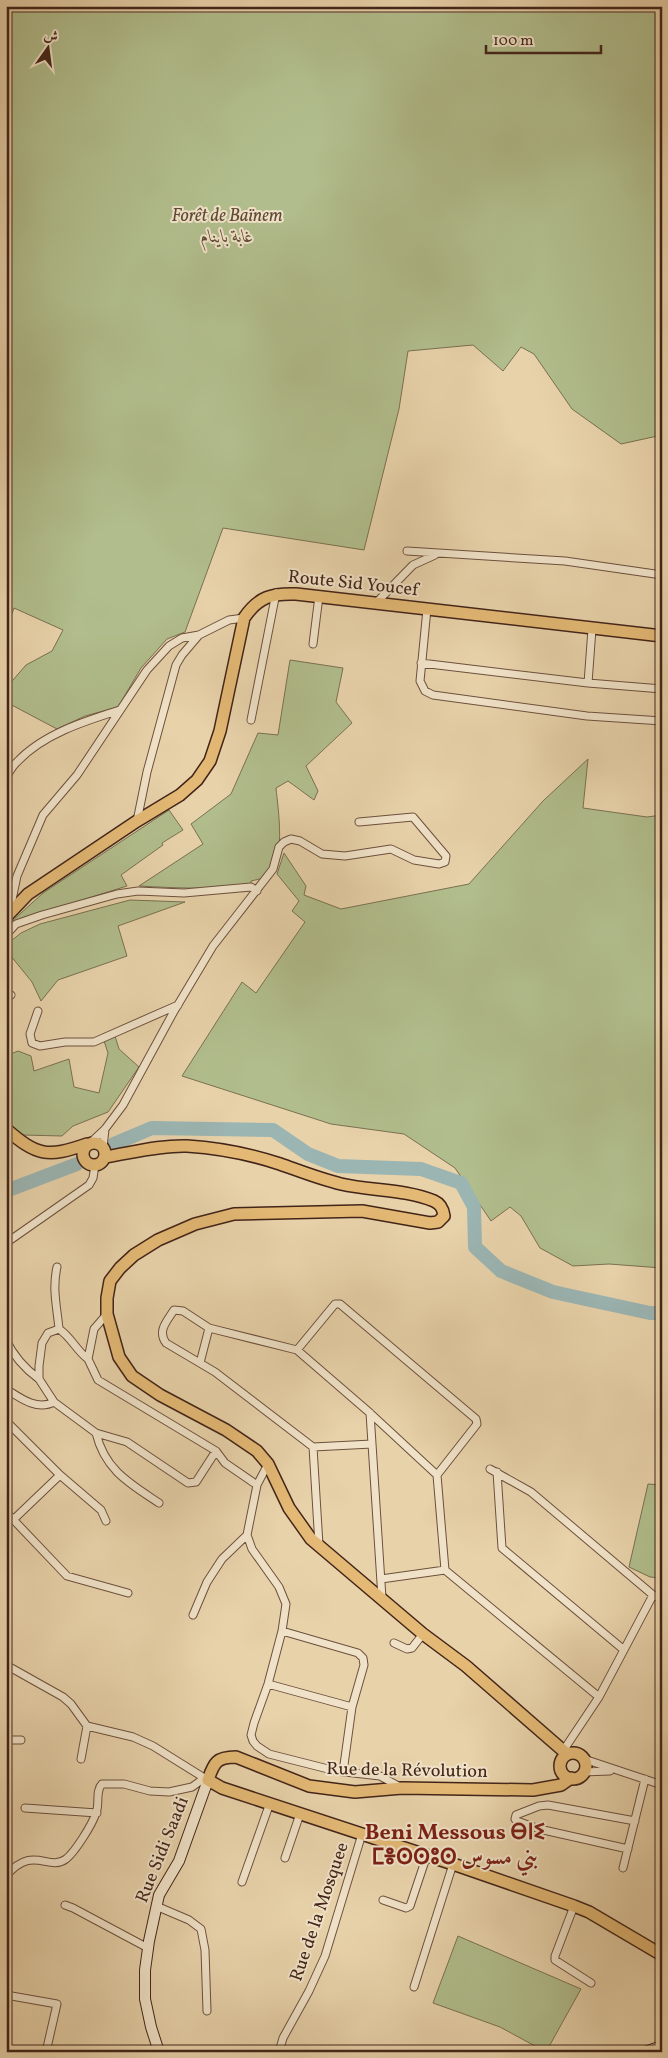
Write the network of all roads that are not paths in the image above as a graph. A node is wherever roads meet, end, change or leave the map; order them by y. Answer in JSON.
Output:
{"nodes":[{"id":1,"x":407,"y":552,"type":"dead end"},
{"id":2,"x":436,"y":554,"type":"junction"},
{"id":3,"x":662,"y":575,"type":"edge"},
{"id":4,"x":276,"y":593,"type":"junction"},
{"id":5,"x":319,"y":596,"type":"junction"},
{"id":6,"x":376,"y":603,"type":"junction"},
{"id":7,"x":427,"y":609,"type":"junction"},
{"id":8,"x":244,"y":618,"type":"junction"},
{"id":9,"x":592,"y":629,"type":"junction"},
{"id":10,"x":199,"y":635,"type":"junction"},
{"id":11,"x":662,"y":636,"type":"edge"},
{"id":12,"x":313,"y":644,"type":"dead end"},
{"id":13,"x":421,"y":663,"type":"junction"},
{"id":14,"x":588,"y":683,"type":"junction"},
{"id":15,"x":662,"y":689,"type":"edge"},
{"id":16,"x":120,"y":710,"type":"junction"},
{"id":17,"x":251,"y":720,"type":"dead end"},
{"id":18,"x":662,"y":721,"type":"edge"},
{"id":19,"x":6,"y":778,"type":"edge"},
{"id":20,"x":137,"y":821,"type":"junction"},
{"id":21,"x":359,"y":822,"type":"dead end"},
{"id":22,"x":257,"y":890,"type":"junction"},
{"id":23,"x":8,"y":916,"type":"edge"},
{"id":24,"x":6,"y":935,"type":"edge"},
{"id":25,"x":178,"y":1005,"type":"junction"},
{"id":26,"x":38,"y":1011,"type":"dead end"},
{"id":27,"x":6,"y":1129,"type":"edge"},
{"id":28,"x":105,"y":1129,"type":"junction"},
{"id":29,"x":88,"y":1144,"type":"junction"},
{"id":30,"x":52,"y":1152,"type":"junction"},
{"id":31,"x":104,"y":1152,"type":"junction"},
{"id":32,"x":90,"y":1163,"type":"junction"},
{"id":33,"x":6,"y":1243,"type":"edge"},
{"id":34,"x":57,"y":1267,"type":"dead end"},
{"id":35,"x":107,"y":1314,"type":"junction"},
{"id":36,"x":209,"y":1328,"type":"junction"},
{"id":37,"x":59,"y":1329,"type":"junction"},
{"id":38,"x":6,"y":1340,"type":"edge"},
{"id":39,"x":297,"y":1350,"type":"junction"},
{"id":40,"x":88,"y":1359,"type":"junction"},
{"id":41,"x":200,"y":1363,"type":"junction"},
{"id":42,"x":39,"y":1379,"type":"junction"},
{"id":43,"x":6,"y":1389,"type":"edge"},
{"id":44,"x":54,"y":1402,"type":"junction"},
{"id":45,"x":370,"y":1413,"type":"junction"},
{"id":46,"x":6,"y":1421,"type":"edge"},
{"id":47,"x":96,"y":1433,"type":"junction"},
{"id":48,"x":372,"y":1444,"type":"junction"},
{"id":49,"x":313,"y":1446,"type":"junction"},
{"id":50,"x":216,"y":1451,"type":"junction"},
{"id":51,"x":268,"y":1464,"type":"junction"},
{"id":52,"x":490,"y":1469,"type":"dead end"},
{"id":53,"x":498,"y":1472,"type":"junction"},
{"id":54,"x":60,"y":1475,"type":"junction"},
{"id":55,"x":438,"y":1475,"type":"junction"},
{"id":56,"x":257,"y":1485,"type":"junction"},
{"id":57,"x":159,"y":1503,"type":"dead end"},
{"id":58,"x":6,"y":1512,"type":"edge"},
{"id":59,"x":14,"y":1520,"type":"junction"},
{"id":60,"x":106,"y":1521,"type":"dead end"},
{"id":61,"x":247,"y":1535,"type":"junction"},
{"id":62,"x":319,"y":1545,"type":"junction"},
{"id":63,"x":445,"y":1570,"type":"junction"},
{"id":64,"x":381,"y":1579,"type":"junction"},
{"id":65,"x":128,"y":1593,"type":"dead end"},
{"id":66,"x":653,"y":1595,"type":"junction"},
{"id":67,"x":382,"y":1598,"type":"junction"},
{"id":68,"x":662,"y":1599,"type":"edge"},
{"id":69,"x":193,"y":1615,"type":"dead end"},
{"id":70,"x":282,"y":1631,"type":"junction"},
{"id":71,"x":423,"y":1634,"type":"junction"},
{"id":72,"x":394,"y":1643,"type":"dead end"},
{"id":73,"x":624,"y":1650,"type":"junction"},
{"id":74,"x":6,"y":1665,"type":"edge"},
{"id":75,"x":268,"y":1684,"type":"junction"},
{"id":76,"x":599,"y":1697,"type":"junction"},
{"id":77,"x":352,"y":1707,"type":"junction"},
{"id":78,"x":87,"y":1726,"type":"junction"},
{"id":79,"x":6,"y":1740,"type":"edge"},
{"id":80,"x":21,"y":1740,"type":"dead end"},
{"id":81,"x":565,"y":1753,"type":"junction"},
{"id":82,"x":81,"y":1759,"type":"dead end"},
{"id":83,"x":584,"y":1759,"type":"junction"},
{"id":84,"x":560,"y":1767,"type":"junction"},
{"id":85,"x":616,"y":1771,"type":"junction"},
{"id":86,"x":343,"y":1772,"type":"junction"},
{"id":87,"x":584,"y":1772,"type":"junction"},
{"id":88,"x":571,"y":1778,"type":"junction"},
{"id":89,"x":205,"y":1779,"type":"junction"},
{"id":90,"x":646,"y":1779,"type":"junction"},
{"id":91,"x":662,"y":1785,"type":"edge"},
{"id":92,"x":402,"y":1788,"type":"junction"},
{"id":93,"x":542,"y":1789,"type":"junction"},
{"id":94,"x":270,"y":1803,"type":"junction"},
{"id":95,"x":25,"y":1808,"type":"dead end"},
{"id":96,"x":97,"y":1813,"type":"junction"},
{"id":97,"x":300,"y":1814,"type":"junction"},
{"id":98,"x":635,"y":1821,"type":"junction"},
{"id":99,"x":362,"y":1834,"type":"junction"},
{"id":100,"x":628,"y":1849,"type":"junction"},
{"id":101,"x":427,"y":1856,"type":"junction"},
{"id":102,"x":285,"y":1858,"type":"dead end"},
{"id":103,"x":453,"y":1864,"type":"junction"},
{"id":104,"x":623,"y":1868,"type":"dead end"},
{"id":105,"x":6,"y":1876,"type":"edge"},
{"id":106,"x":242,"y":1882,"type":"dead end"},
{"id":107,"x":383,"y":1900,"type":"dead end"},
{"id":108,"x":65,"y":1905,"type":"dead end"},
{"id":109,"x":156,"y":1906,"type":"junction"},
{"id":110,"x":574,"y":1906,"type":"junction"},
{"id":111,"x":148,"y":1948,"type":"junction"},
{"id":112,"x":662,"y":1955,"type":"edge"},
{"id":113,"x":591,"y":1983,"type":"dead end"},
{"id":114,"x":414,"y":1987,"type":"dead end"},
{"id":115,"x":6,"y":1994,"type":"edge"},
{"id":116,"x":207,"y":2011,"type":"dead end"},
{"id":117,"x":662,"y":2046,"type":"edge"},
{"id":118,"x":46,"y":2052,"type":"edge"},
{"id":119,"x":159,"y":2052,"type":"edge"},
{"id":120,"x":279,"y":2052,"type":"edge"},
{"id":121,"x":645,"y":2052,"type":"edge"}],
"edges":[{"from":1,"to":2,"type":"street"},
{"from":2,"to":3,"type":"street"},
{"from":2,"to":6,"type":"street"},
{"from":4,"to":5,"type":"main road","name":"Route Sid Youcef"},
{"from":4,"to":8,"type":"main road","name":"Route Sid Youcef"},
{"from":4,"to":17,"type":"street"},
{"from":5,"to":6,"type":"main road","name":"Route Sid Youcef"},
{"from":5,"to":12,"type":"street"},
{"from":6,"to":7,"type":"main road","name":"Route Sid Youcef"},
{"from":7,"to":9,"type":"main road","name":"Route Sid Youcef"},
{"from":7,"to":13,"type":"street"},
{"from":8,"to":10,"type":"street"},
{"from":8,"to":20,"type":"main road"},
{"from":9,"to":11,"type":"main road","name":"Route Sid Youcef"},
{"from":9,"to":14,"type":"street"},
{"from":10,"to":16,"type":"street"},
{"from":10,"to":20,"type":"street"},
{"from":13,"to":14,"type":"street"},
{"from":13,"to":18,"type":"street"},
{"from":14,"to":15,"type":"street"},
{"from":16,"to":19,"type":"street"},
{"from":16,"to":23,"type":"street"},
{"from":20,"to":23,"type":"main road"},
{"from":21,"to":22,"type":"street"},
{"from":22,"to":24,"type":"street"},
{"from":22,"to":25,"type":"street"},
{"from":25,"to":26,"type":"street"},
{"from":25,"to":28,"type":"street"},
{"from":27,"to":30,"type":"main road"},
{"from":28,"to":29,"type":"street"},
{"from":28,"to":31,"type":"street"},
{"from":29,"to":30,"type":"main road"},
{"from":29,"to":31,"type":"main road"},
{"from":29,"to":32,"type":"main road"},
{"from":30,"to":32,"type":"main road"},
{"from":31,"to":32,"type":"main road"},
{"from":31,"to":35,"type":"main road"},
{"from":32,"to":33,"type":"street"},
{"from":34,"to":37,"type":"street"},
{"from":35,"to":40,"type":"street"},
{"from":35,"to":51,"type":"main road"},
{"from":36,"to":39,"type":"street"},
{"from":36,"to":41,"type":"street"},
{"from":36,"to":41,"type":"street"},
{"from":37,"to":40,"type":"street"},
{"from":37,"to":42,"type":"street"},
{"from":38,"to":42,"type":"street"},
{"from":39,"to":45,"type":"street"},
{"from":39,"to":55,"type":"street"},
{"from":40,"to":50,"type":"street"},
{"from":41,"to":49,"type":"street"},
{"from":42,"to":44,"type":"street"},
{"from":43,"to":44,"type":"street"},
{"from":44,"to":47,"type":"street"},
{"from":45,"to":48,"type":"street"},
{"from":45,"to":55,"type":"street"},
{"from":46,"to":54,"type":"street"},
{"from":47,"to":50,"type":"street"},
{"from":47,"to":57,"type":"street"},
{"from":48,"to":49,"type":"street"},
{"from":48,"to":64,"type":"street"},
{"from":49,"to":62,"type":"street"},
{"from":50,"to":56,"type":"street"},
{"from":51,"to":56,"type":"street"},
{"from":51,"to":62,"type":"main road"},
{"from":52,"to":53,"type":"street"},
{"from":53,"to":66,"type":"street"},
{"from":53,"to":73,"type":"street"},
{"from":54,"to":59,"type":"street"},
{"from":54,"to":60,"type":"street"},
{"from":55,"to":63,"type":"street"},
{"from":56,"to":61,"type":"street"},
{"from":58,"to":59,"type":"street"},
{"from":59,"to":65,"type":"street"},
{"from":61,"to":69,"type":"street"},
{"from":61,"to":70,"type":"street"},
{"from":62,"to":67,"type":"main road"},
{"from":63,"to":64,"type":"street"},
{"from":63,"to":76,"type":"street"},
{"from":64,"to":67,"type":"street"},
{"from":66,"to":68,"type":"street"},
{"from":66,"to":73,"type":"street"},
{"from":67,"to":71,"type":"main road"},
{"from":70,"to":75,"type":"street"},
{"from":70,"to":77,"type":"street"},
{"from":71,"to":72,"type":"street"},
{"from":71,"to":81,"type":"main road"},
{"from":73,"to":76,"type":"street"},
{"from":74,"to":78,"type":"street"},
{"from":75,"to":77,"type":"street"},
{"from":75,"to":86,"type":"street"},
{"from":76,"to":81,"type":"street"},
{"from":77,"to":86,"type":"street"},
{"from":78,"to":82,"type":"street"},
{"from":78,"to":89,"type":"street"},
{"from":79,"to":80,"type":"street"},
{"from":81,"to":83,"type":"main road"},
{"from":81,"to":84,"type":"main road"},
{"from":83,"to":85,"type":"street"},
{"from":83,"to":87,"type":"main road"},
{"from":84,"to":88,"type":"main road"},
{"from":84,"to":93,"type":"main road"},
{"from":85,"to":87,"type":"street"},
{"from":85,"to":90,"type":"street"},
{"from":86,"to":92,"type":"street"},
{"from":87,"to":88,"type":"main road"},
{"from":88,"to":93,"type":"main road","name":"Rue de la Révolution"},
{"from":89,"to":92,"type":"main road","name":"Rue de la Révolution"},
{"from":89,"to":94,"type":"main road"},
{"from":89,"to":96,"type":"street"},
{"from":89,"to":109,"type":"main road","name":"Rue Sidi Saadi"},
{"from":90,"to":91,"type":"street"},
{"from":90,"to":98,"type":"street"},
{"from":92,"to":93,"type":"main road","name":"Rue de la Révolution"},
{"from":94,"to":97,"type":"main road"},
{"from":94,"to":106,"type":"street"},
{"from":95,"to":96,"type":"street"},
{"from":96,"to":105,"type":"street"},
{"from":97,"to":99,"type":"main road"},
{"from":97,"to":102,"type":"street"},
{"from":98,"to":100,"type":"street"},
{"from":98,"to":100,"type":"street"},
{"from":99,"to":101,"type":"main road"},
{"from":99,"to":120,"type":"street","name":"Rue de la Mosquee"},
{"from":100,"to":104,"type":"street"},
{"from":101,"to":103,"type":"main road"},
{"from":101,"to":107,"type":"street"},
{"from":103,"to":110,"type":"main road"},
{"from":103,"to":114,"type":"street"},
{"from":108,"to":111,"type":"street"},
{"from":109,"to":111,"type":"main road","name":"Rue Sidi Saadi"},
{"from":109,"to":116,"type":"street"},
{"from":110,"to":112,"type":"main road"},
{"from":110,"to":113,"type":"street"},
{"from":111,"to":119,"type":"main road","name":"Rue Sidi Saadi"},
{"from":115,"to":118,"type":"street"},
{"from":117,"to":121,"type":"main road"}]}
